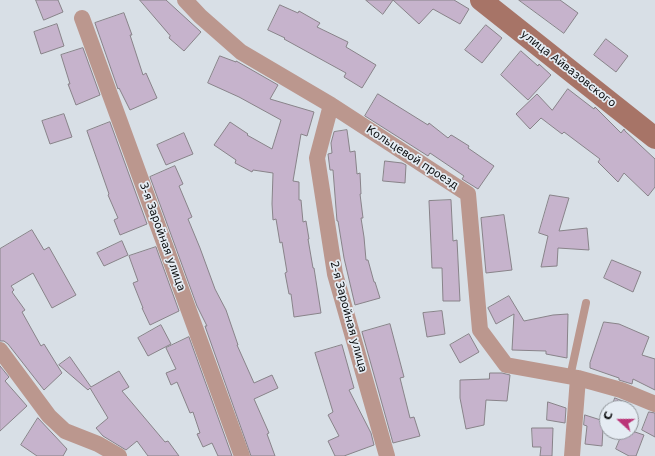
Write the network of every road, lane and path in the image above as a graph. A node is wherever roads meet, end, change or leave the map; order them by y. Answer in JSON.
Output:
{"nodes":[{"id":1,"x":185,"y":0,"type":"edge"},
{"id":2,"x":481,"y":0,"type":"edge"},
{"id":3,"x":82,"y":18,"type":"dead end"},
{"id":4,"x":331,"y":105,"type":"junction"},
{"id":5,"x":655,"y":138,"type":"edge"},
{"id":6,"x":586,"y":303,"type":"dead end"},
{"id":7,"x":0,"y":350,"type":"edge"},
{"id":8,"x":574,"y":378,"type":"junction"},
{"id":9,"x":655,"y":404,"type":"edge"},
{"id":10,"x":119,"y":456,"type":"edge"},
{"id":11,"x":242,"y":456,"type":"edge"},
{"id":12,"x":387,"y":456,"type":"edge"},
{"id":13,"x":572,"y":456,"type":"edge"}],
"edges":[{"from":1,"to":4,"type":"street","name":"Кольцевой проезд"},
{"from":2,"to":5,"type":"street","name":"улица Айвазовского"},
{"from":3,"to":11,"type":"street","name":"3-я Заройная улица"},
{"from":4,"to":8,"type":"street","name":"Кольцевой проезд"},
{"from":4,"to":12,"type":"street","name":"2-я Заройная улица"},
{"from":6,"to":8,"type":"lane"},
{"from":7,"to":10,"type":"street"},
{"from":8,"to":9,"type":"street"},
{"from":8,"to":13,"type":"street"}]}
